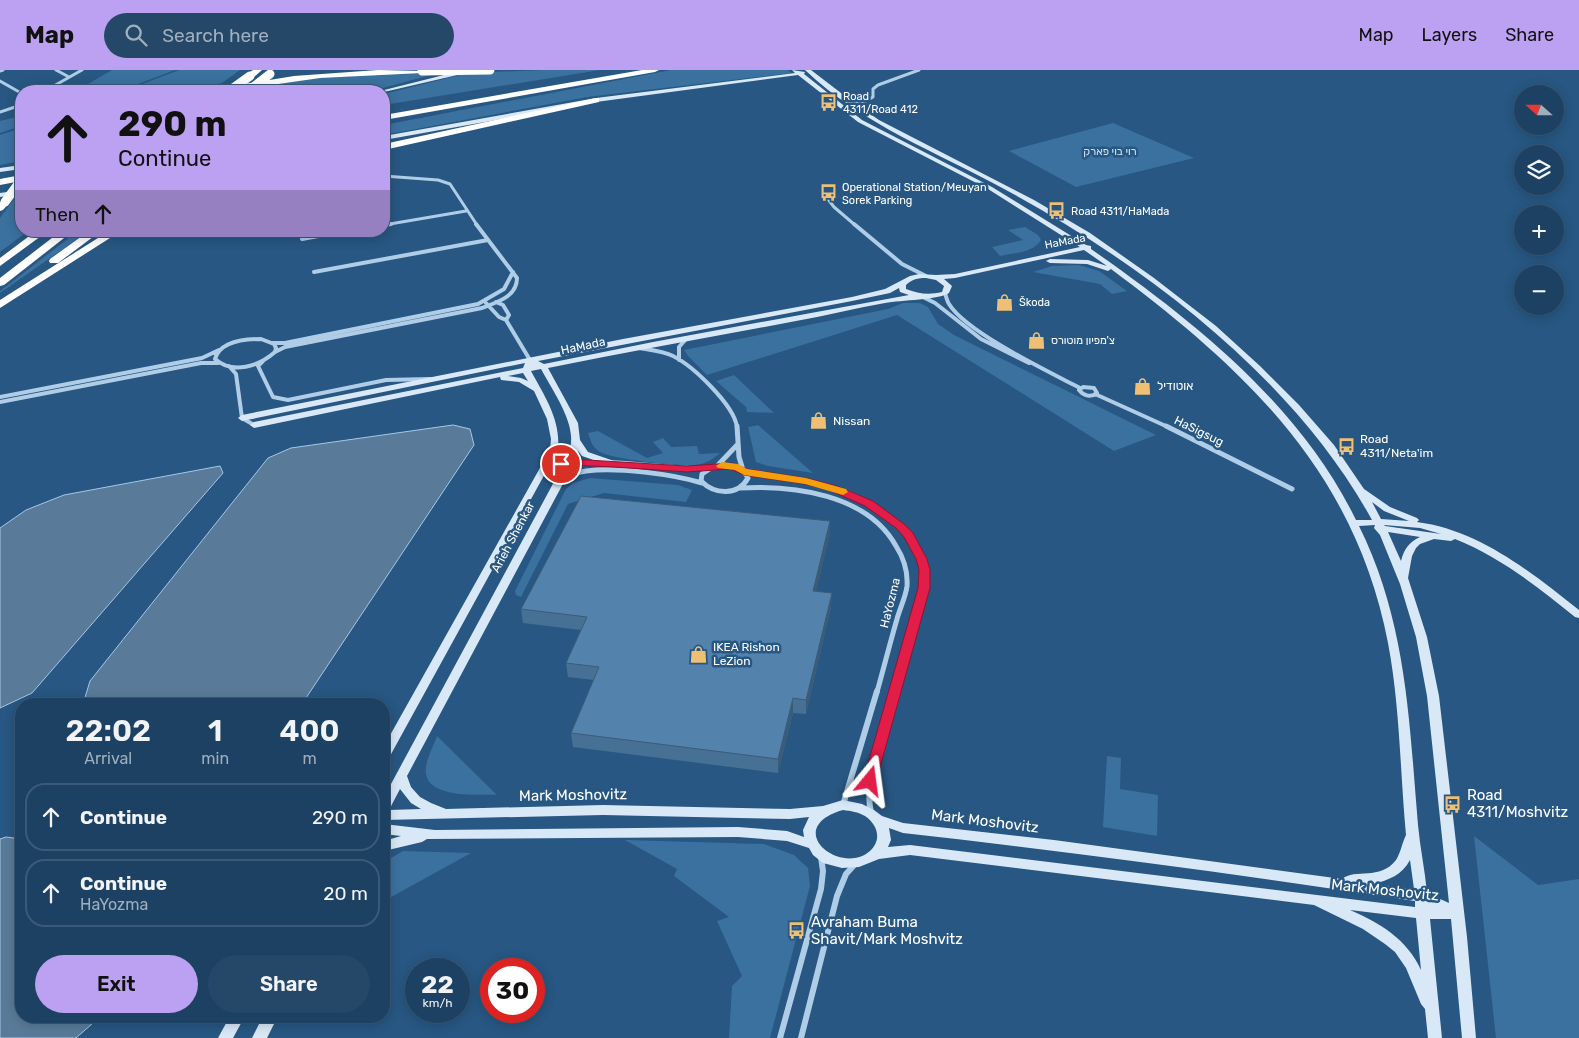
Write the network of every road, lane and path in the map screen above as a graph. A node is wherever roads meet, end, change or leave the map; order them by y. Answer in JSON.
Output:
{"nodes":[{"id":1,"x":56,"y":70,"type":"edge"},
{"id":2,"x":82,"y":70,"type":"edge"},
{"id":3,"x":258,"y":70,"type":"edge"},
{"id":4,"x":349,"y":70,"type":"edge"},
{"id":5,"x":460,"y":70,"type":"edge"},
{"id":6,"x":474,"y":70,"type":"edge"},
{"id":7,"x":490,"y":70,"type":"edge"},
{"id":8,"x":498,"y":70,"type":"edge"},
{"id":9,"x":616,"y":70,"type":"edge"},
{"id":10,"x":655,"y":70,"type":"edge"},
{"id":11,"x":919,"y":70,"type":"edge"},
{"id":12,"x":422,"y":71,"type":"edge"},
{"id":13,"x":806,"y":71,"type":"edge"},
{"id":14,"x":273,"y":72,"type":"edge"},
{"id":15,"x":643,"y":72,"type":"junction"},
{"id":16,"x":822,"y":72,"type":"dead end"},
{"id":17,"x":70,"y":77,"type":"junction"},
{"id":18,"x":0,"y":81,"type":"edge"},
{"id":19,"x":726,"y":83,"type":"junction"},
{"id":20,"x":257,"y":84,"type":"junction"},
{"id":21,"x":534,"y":84,"type":"junction"},
{"id":22,"x":56,"y":85,"type":"edge"},
{"id":23,"x":237,"y":85,"type":"edge"},
{"id":24,"x":252,"y":85,"type":"edge"},
{"id":25,"x":256,"y":85,"type":"edge"},
{"id":26,"x":406,"y":85,"type":"junction"},
{"id":27,"x":829,"y":86,"type":"junction"},
{"id":28,"x":816,"y":87,"type":"junction"},
{"id":29,"x":390,"y":89,"type":"edge"},
{"id":30,"x":15,"y":90,"type":"edge"},
{"id":31,"x":455,"y":96,"type":"dead end"},
{"id":32,"x":596,"y":100,"type":"junction"},
{"id":33,"x":850,"y":103,"type":"junction"},
{"id":34,"x":15,"y":107,"type":"edge"},
{"id":35,"x":390,"y":110,"type":"edge"},
{"id":36,"x":0,"y":112,"type":"edge"},
{"id":37,"x":390,"y":117,"type":"edge"},
{"id":38,"x":390,"y":122,"type":"edge"},
{"id":39,"x":390,"y":137,"type":"edge"},
{"id":40,"x":390,"y":146,"type":"edge"},
{"id":41,"x":15,"y":168,"type":"edge"},
{"id":42,"x":0,"y":170,"type":"edge"},
{"id":43,"x":15,"y":173,"type":"edge"},
{"id":44,"x":0,"y":175,"type":"edge"},
{"id":45,"x":390,"y":176,"type":"edge"},
{"id":46,"x":15,"y":180,"type":"edge"},
{"id":47,"x":0,"y":182,"type":"edge"},
{"id":48,"x":15,"y":186,"type":"edge"},
{"id":49,"x":15,"y":195,"type":"edge"},
{"id":50,"x":827,"y":198,"type":"dead end"},
{"id":51,"x":2,"y":202,"type":"edge"},
{"id":52,"x":466,"y":211,"type":"junction"},
{"id":53,"x":390,"y":224,"type":"edge"},
{"id":54,"x":1056,"y":228,"type":"junction"},
{"id":55,"x":35,"y":237,"type":"edge"},
{"id":56,"x":60,"y":237,"type":"edge"},
{"id":57,"x":88,"y":237,"type":"edge"},
{"id":58,"x":107,"y":237,"type":"edge"},
{"id":59,"x":313,"y":237,"type":"edge"},
{"id":60,"x":302,"y":239,"type":"dead end"},
{"id":61,"x":488,"y":240,"type":"junction"},
{"id":62,"x":1102,"y":246,"type":"junction"},
{"id":63,"x":1088,"y":249,"type":"junction"},
{"id":64,"x":1050,"y":258,"type":"junction"},
{"id":65,"x":0,"y":263,"type":"edge"},
{"id":66,"x":902,"y":264,"type":"junction"},
{"id":67,"x":314,"y":272,"type":"dead end"},
{"id":68,"x":513,"y":272,"type":"junction"},
{"id":69,"x":930,"y":277,"type":"junction"},
{"id":70,"x":1128,"y":278,"type":"junction"},
{"id":71,"x":904,"y":281,"type":"junction"},
{"id":72,"x":0,"y":283,"type":"edge"},
{"id":73,"x":946,"y":291,"type":"junction"},
{"id":74,"x":920,"y":296,"type":"junction"},
{"id":75,"x":0,"y":299,"type":"edge"},
{"id":76,"x":485,"y":300,"type":"junction"},
{"id":77,"x":497,"y":302,"type":"junction"},
{"id":78,"x":0,"y":306,"type":"edge"},
{"id":79,"x":488,"y":306,"type":"junction"},
{"id":80,"x":506,"y":320,"type":"junction"},
{"id":81,"x":686,"y":339,"type":"junction"},
{"id":82,"x":272,"y":343,"type":"junction"},
{"id":83,"x":636,"y":348,"type":"junction"},
{"id":84,"x":219,"y":350,"type":"junction"},
{"id":85,"x":275,"y":352,"type":"junction"},
{"id":86,"x":530,"y":360,"type":"junction"},
{"id":87,"x":679,"y":360,"type":"junction"},
{"id":88,"x":263,"y":361,"type":"junction"},
{"id":89,"x":218,"y":363,"type":"junction"},
{"id":90,"x":564,"y":363,"type":"junction"},
{"id":91,"x":229,"y":366,"type":"junction"},
{"id":92,"x":544,"y":367,"type":"junction"},
{"id":93,"x":526,"y":370,"type":"junction"},
{"id":94,"x":1052,"y":373,"type":"junction"},
{"id":95,"x":491,"y":377,"type":"junction"},
{"id":96,"x":438,"y":378,"type":"junction"},
{"id":97,"x":552,"y":383,"type":"junction"},
{"id":98,"x":1080,"y":388,"type":"junction"},
{"id":99,"x":536,"y":389,"type":"junction"},
{"id":100,"x":1095,"y":394,"type":"junction"},
{"id":101,"x":0,"y":397,"type":"edge"},
{"id":102,"x":0,"y":402,"type":"edge"},
{"id":103,"x":242,"y":418,"type":"junction"},
{"id":104,"x":254,"y":425,"type":"joint"},
{"id":105,"x":576,"y":442,"type":"junction"},
{"id":106,"x":738,"y":444,"type":"junction"},
{"id":107,"x":570,"y":462,"type":"junction"},
{"id":108,"x":614,"y":464,"type":"junction"},
{"id":109,"x":717,"y":466,"type":"junction"},
{"id":110,"x":711,"y":468,"type":"junction"},
{"id":111,"x":544,"y":471,"type":"junction"},
{"id":112,"x":744,"y":471,"type":"junction"},
{"id":113,"x":560,"y":480,"type":"junction"},
{"id":114,"x":702,"y":483,"type":"junction"},
{"id":115,"x":740,"y":488,"type":"junction"},
{"id":116,"x":1292,"y":489,"type":"dead end"},
{"id":117,"x":1361,"y":490,"type":"junction"},
{"id":118,"x":1353,"y":523,"type":"junction"},
{"id":119,"x":1380,"y":525,"type":"junction"},
{"id":120,"x":1440,"y":532,"type":"junction"},
{"id":121,"x":1404,"y":577,"type":"junction"},
{"id":122,"x":1579,"y":615,"type":"edge"},
{"id":123,"x":390,"y":745,"type":"edge"},
{"id":124,"x":401,"y":776,"type":"junction"},
{"id":125,"x":390,"y":797,"type":"edge"},
{"id":126,"x":842,"y":805,"type":"junction"},
{"id":127,"x":822,"y":811,"type":"junction"},
{"id":128,"x":460,"y":814,"type":"junction"},
{"id":129,"x":390,"y":815,"type":"edge"},
{"id":130,"x":875,"y":816,"type":"junction"},
{"id":131,"x":390,"y":830,"type":"edge"},
{"id":132,"x":1412,"y":832,"type":"junction"},
{"id":133,"x":435,"y":836,"type":"junction"},
{"id":134,"x":390,"y":844,"type":"edge"},
{"id":135,"x":811,"y":844,"type":"junction"},
{"id":136,"x":820,"y":854,"type":"junction"},
{"id":137,"x":875,"y":854,"type":"junction"},
{"id":138,"x":857,"y":862,"type":"junction"},
{"id":139,"x":1333,"y":883,"type":"junction"},
{"id":140,"x":1421,"y":896,"type":"junction"},
{"id":141,"x":1308,"y":898,"type":"junction"},
{"id":142,"x":1422,"y":913,"type":"junction"},
{"id":143,"x":1457,"y":913,"type":"junction"},
{"id":144,"x":1433,"y":1016,"type":"junction"},
{"id":145,"x":234,"y":1023,"type":"edge"},
{"id":146,"x":267,"y":1023,"type":"edge"},
{"id":147,"x":225,"y":1038,"type":"edge"},
{"id":148,"x":259,"y":1038,"type":"edge"},
{"id":149,"x":780,"y":1038,"type":"edge"},
{"id":150,"x":801,"y":1038,"type":"edge"},
{"id":151,"x":1435,"y":1038,"type":"edge"},
{"id":152,"x":1468,"y":1038,"type":"edge"}],
"edges":[{"from":1,"to":17,"type":"street"},
{"from":2,"to":17,"type":"street"},
{"from":3,"to":23,"type":"highway","bridge":true},
{"from":4,"to":20,"type":"highway"},
{"from":5,"to":26,"type":"main road"},
{"from":6,"to":26,"type":"main road"},
{"from":7,"to":8,"type":"highway"},
{"from":7,"to":12,"type":"highway","bridge":true},
{"from":9,"to":21,"type":"highway"},
{"from":10,"to":15,"type":"highway"},
{"from":11,"to":33,"type":"street"},
{"from":12,"to":20,"type":"highway"},
{"from":13,"to":19,"type":"main road"},
{"from":13,"to":27,"type":"main road"},
{"from":13,"to":28,"type":"main road"},
{"from":14,"to":25,"type":"highway","bridge":true},
{"from":15,"to":37,"type":"highway"},
{"from":15,"to":38,"type":"highway"},
{"from":16,"to":27,"type":"main road"},
{"from":17,"to":22,"type":"street"},
{"from":18,"to":30,"type":"street"},
{"from":19,"to":28,"type":"main road"},
{"from":19,"to":32,"type":"main road"},
{"from":20,"to":24,"type":"highway"},
{"from":21,"to":31,"type":"highway"},
{"from":21,"to":35,"type":"highway"},
{"from":26,"to":29,"type":"main road"},
{"from":27,"to":33,"type":"main road"},
{"from":28,"to":54,"type":"main road"},
{"from":32,"to":39,"type":"main road"},
{"from":32,"to":40,"type":"highway"},
{"from":33,"to":62,"type":"main road"},
{"from":34,"to":36,"type":"street"},
{"from":41,"to":42,"type":"main road"},
{"from":43,"to":44,"type":"highway"},
{"from":45,"to":52,"type":"street"},
{"from":46,"to":47,"type":"highway"},
{"from":48,"to":51,"type":"highway","bridge":true},
{"from":49,"to":51,"type":"main road"},
{"from":50,"to":66,"type":"street"},
{"from":52,"to":53,"type":"street"},
{"from":52,"to":61,"type":"street"},
{"from":54,"to":63,"type":"main road"},
{"from":54,"to":64,"type":"main road"},
{"from":55,"to":65,"type":"highway"},
{"from":56,"to":72,"type":"highway"},
{"from":57,"to":75,"type":"highway"},
{"from":58,"to":78,"type":"highway"},
{"from":59,"to":60,"type":"street"},
{"from":61,"to":67,"type":"street"},
{"from":61,"to":68,"type":"street"},
{"from":62,"to":63,"type":"main road","name":"HaMada"},
{"from":62,"to":117,"type":"main road"},
{"from":63,"to":64,"type":"main road","name":"HaMada"},
{"from":63,"to":70,"type":"main road"},
{"from":64,"to":69,"type":"main road","name":"HaMada"},
{"from":64,"to":70,"type":"main road"},
{"from":64,"to":73,"type":"main road","name":"HaMada"},
{"from":66,"to":69,"type":"street"},
{"from":66,"to":71,"type":"street"},
{"from":68,"to":76,"type":"street"},
{"from":68,"to":77,"type":"street"},
{"from":69,"to":71,"type":"main road","name":"HaMada"},
{"from":69,"to":73,"type":"main road"},
{"from":70,"to":118,"type":"main road"},
{"from":71,"to":74,"type":"main road"},
{"from":71,"to":86,"type":"main road","name":"HaMada"},
{"from":73,"to":74,"type":"main road","name":"HaMada"},
{"from":73,"to":94,"type":"street"},
{"from":74,"to":81,"type":"main road","name":"HaMada"},
{"from":74,"to":94,"type":"street"},
{"from":76,"to":77,"type":"street"},
{"from":76,"to":79,"type":"street"},
{"from":76,"to":82,"type":"street"},
{"from":77,"to":79,"type":"street"},
{"from":77,"to":80,"type":"street"},
{"from":79,"to":80,"type":"street"},
{"from":79,"to":85,"type":"street"},
{"from":80,"to":86,"type":"street"},
{"from":81,"to":83,"type":"main road","name":"HaMada"},
{"from":81,"to":87,"type":"street"},
{"from":82,"to":84,"type":"street"},
{"from":82,"to":85,"type":"street"},
{"from":83,"to":87,"type":"street"},
{"from":83,"to":90,"type":"main road","name":"HaMada"},
{"from":84,"to":89,"type":"street"},
{"from":84,"to":101,"type":"street"},
{"from":85,"to":88,"type":"street"},
{"from":86,"to":92,"type":"main road"},
{"from":86,"to":93,"type":"main road"},
{"from":86,"to":96,"type":"main road","name":"HaMada"},
{"from":87,"to":106,"type":"street"},
{"from":88,"to":91,"type":"street"},
{"from":88,"to":96,"type":"street"},
{"from":89,"to":91,"type":"street"},
{"from":89,"to":102,"type":"street"},
{"from":90,"to":92,"type":"main road","name":"HaMada"},
{"from":90,"to":97,"type":"main road"},
{"from":91,"to":103,"type":"street"},
{"from":92,"to":93,"type":"main road","name":"HaMada"},
{"from":92,"to":97,"type":"main road","name":"Arieh Shenkar"},
{"from":93,"to":95,"type":"main road","name":"HaMada"},
{"from":93,"to":99,"type":"main road","name":"Arieh Shenkar"},
{"from":94,"to":98,"type":"street"},
{"from":95,"to":99,"type":"main road"},
{"from":95,"to":104,"type":"main road","name":"HaMada"},
{"from":96,"to":103,"type":"main road","name":"HaMada"},
{"from":97,"to":105,"type":"main road","name":"Arieh Shenkar"},
{"from":98,"to":100,"type":"street"},
{"from":98,"to":100,"type":"street"},
{"from":99,"to":111,"type":"main road","name":"Arieh Shenkar"},
{"from":100,"to":116,"type":"street","name":"HaSigsug"},
{"from":103,"to":104,"type":"street"},
{"from":105,"to":107,"type":"main road","name":"Arieh Shenkar"},
{"from":105,"to":108,"type":"main road"},
{"from":106,"to":109,"type":"street"},
{"from":106,"to":112,"type":"street"},
{"from":107,"to":108,"type":"street"},
{"from":107,"to":111,"type":"street"},
{"from":107,"to":113,"type":"main road","name":"Arieh Shenkar"},
{"from":108,"to":110,"type":"street"},
{"from":109,"to":110,"type":"street"},
{"from":109,"to":112,"type":"street"},
{"from":110,"to":114,"type":"street"},
{"from":111,"to":123,"type":"main road","name":"Arieh Shenkar"},
{"from":112,"to":115,"type":"street"},
{"from":112,"to":130,"type":"street"},
{"from":113,"to":114,"type":"street"},
{"from":113,"to":124,"type":"main road","name":"Arieh Shenkar"},
{"from":114,"to":115,"type":"street","name":"HaYozma"},
{"from":115,"to":126,"type":"street","name":"HaYozma"},
{"from":117,"to":119,"type":"main road"},
{"from":117,"to":120,"type":"main road"},
{"from":118,"to":119,"type":"main road"},
{"from":118,"to":132,"type":"main road"},
{"from":119,"to":120,"type":"main road"},
{"from":119,"to":121,"type":"main road"},
{"from":120,"to":121,"type":"main road"},
{"from":120,"to":122,"type":"main road"},
{"from":121,"to":143,"type":"main road"},
{"from":124,"to":125,"type":"main road","name":"Arieh Shenkar"},
{"from":124,"to":128,"type":"main road"},
{"from":126,"to":127,"type":"main road","name":"Mark Moshovitz"},
{"from":126,"to":130,"type":"main road","name":"Mark Moshovitz"},
{"from":127,"to":128,"type":"main road","name":"Mark Moshovitz"},
{"from":127,"to":135,"type":"main road"},
{"from":128,"to":129,"type":"main road","name":"Mark Moshovitz"},
{"from":130,"to":137,"type":"main road"},
{"from":130,"to":139,"type":"main road","name":"Mark Moshovitz"},
{"from":131,"to":133,"type":"main road"},
{"from":132,"to":139,"type":"main road"},
{"from":132,"to":140,"type":"main road"},
{"from":133,"to":134,"type":"main road"},
{"from":133,"to":135,"type":"main road"},
{"from":135,"to":136,"type":"main road","name":"Mark Moshovitz"},
{"from":136,"to":138,"type":"main road","name":"Mark Moshovitz"},
{"from":136,"to":149,"type":"street"},
{"from":137,"to":138,"type":"main road","name":"Mark Moshovitz"},
{"from":137,"to":141,"type":"main road","name":"Mark Moshovitz"},
{"from":138,"to":150,"type":"street"},
{"from":139,"to":140,"type":"main road","name":"Mark Moshovitz"},
{"from":140,"to":142,"type":"main road"},
{"from":140,"to":143,"type":"main road","name":"Mark Moshovitz"},
{"from":141,"to":142,"type":"main road","name":"Mark Moshovitz"},
{"from":141,"to":144,"type":"main road"},
{"from":142,"to":143,"type":"main road","name":"Mark Moshovitz"},
{"from":142,"to":144,"type":"main road"},
{"from":143,"to":152,"type":"main road"},
{"from":144,"to":151,"type":"main road"},
{"from":145,"to":147,"type":"main road"},
{"from":146,"to":148,"type":"main road"}]}
